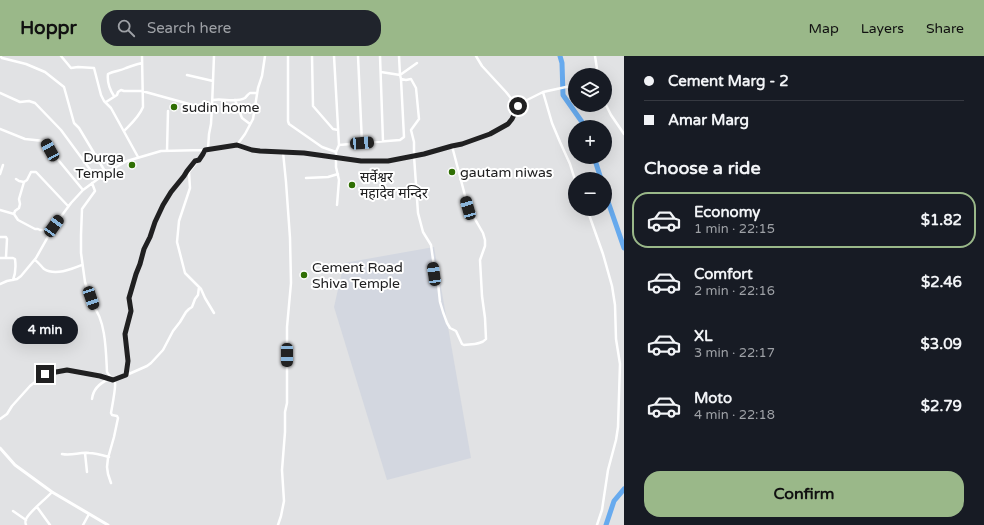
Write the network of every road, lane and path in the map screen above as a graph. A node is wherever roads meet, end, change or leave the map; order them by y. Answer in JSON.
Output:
{"nodes":[{"id":1,"x":0,"y":56,"type":"edge"},
{"id":2,"x":61,"y":56,"type":"edge"},
{"id":3,"x":142,"y":56,"type":"edge"},
{"id":4,"x":214,"y":56,"type":"edge"},
{"id":5,"x":265,"y":56,"type":"edge"},
{"id":6,"x":288,"y":56,"type":"edge"},
{"id":7,"x":312,"y":56,"type":"edge"},
{"id":8,"x":334,"y":56,"type":"edge"},
{"id":9,"x":358,"y":56,"type":"edge"},
{"id":10,"x":380,"y":56,"type":"edge"},
{"id":11,"x":399,"y":56,"type":"edge"},
{"id":12,"x":476,"y":56,"type":"edge"},
{"id":13,"x":595,"y":56,"type":"edge"},
{"id":14,"x":142,"y":63,"type":"junction"},
{"id":15,"x":417,"y":63,"type":"dead end"},
{"id":16,"x":597,"y":68,"type":"edge"},
{"id":17,"x":381,"y":72,"type":"junction"},
{"id":18,"x":187,"y":75,"type":"dead end"},
{"id":19,"x":400,"y":75,"type":"junction"},
{"id":20,"x":401,"y":79,"type":"junction"},
{"id":21,"x":214,"y":81,"type":"junction"},
{"id":22,"x":568,"y":87,"type":"edge"},
{"id":23,"x":142,"y":91,"type":"junction"},
{"id":24,"x":543,"y":92,"type":"junction"},
{"id":25,"x":0,"y":93,"type":"edge"},
{"id":26,"x":257,"y":93,"type":"junction"},
{"id":27,"x":114,"y":96,"type":"junction"},
{"id":28,"x":213,"y":100,"type":"junction"},
{"id":29,"x":235,"y":100,"type":"junction"},
{"id":30,"x":106,"y":102,"type":"junction"},
{"id":31,"x":212,"y":106,"type":"junction"},
{"id":32,"x":518,"y":106,"type":"junction"},
{"id":33,"x":168,"y":111,"type":"dead end"},
{"id":34,"x":610,"y":112,"type":"edge"},
{"id":35,"x":250,"y":124,"type":"junction"},
{"id":36,"x":0,"y":129,"type":"edge"},
{"id":37,"x":338,"y":130,"type":"junction"},
{"id":38,"x":124,"y":131,"type":"junction"},
{"id":39,"x":624,"y":134,"type":"edge"},
{"id":40,"x":384,"y":141,"type":"junction"},
{"id":41,"x":362,"y":143,"type":"junction"},
{"id":42,"x":237,"y":145,"type":"junction"},
{"id":43,"x":339,"y":145,"type":"junction"},
{"id":44,"x":452,"y":146,"type":"junction"},
{"id":45,"x":207,"y":149,"type":"junction"},
{"id":46,"x":167,"y":151,"type":"junction"},
{"id":47,"x":283,"y":152,"type":"junction"},
{"id":48,"x":336,"y":152,"type":"junction"},
{"id":49,"x":414,"y":156,"type":"junction"},
{"id":50,"x":138,"y":157,"type":"junction"},
{"id":51,"x":336,"y":158,"type":"junction"},
{"id":52,"x":199,"y":160,"type":"junction"},
{"id":53,"x":3,"y":165,"type":"dead end"},
{"id":54,"x":572,"y":172,"type":"edge"},
{"id":55,"x":106,"y":173,"type":"junction"},
{"id":56,"x":0,"y":174,"type":"edge"},
{"id":57,"x":338,"y":174,"type":"junction"},
{"id":58,"x":16,"y":178,"type":"dead end"},
{"id":59,"x":306,"y":178,"type":"dead end"},
{"id":60,"x":97,"y":179,"type":"junction"},
{"id":61,"x":24,"y":182,"type":"junction"},
{"id":62,"x":92,"y":183,"type":"junction"},
{"id":63,"x":83,"y":190,"type":"junction"},
{"id":64,"x":337,"y":205,"type":"dead end"},
{"id":65,"x":68,"y":206,"type":"junction"},
{"id":66,"x":0,"y":210,"type":"edge"},
{"id":67,"x":14,"y":214,"type":"junction"},
{"id":68,"x":589,"y":216,"type":"edge"},
{"id":69,"x":50,"y":234,"type":"junction"},
{"id":70,"x":0,"y":237,"type":"edge"},
{"id":71,"x":6,"y":257,"type":"junction"},
{"id":72,"x":0,"y":258,"type":"edge"},
{"id":73,"x":34,"y":260,"type":"junction"},
{"id":74,"x":83,"y":265,"type":"junction"},
{"id":75,"x":13,"y":280,"type":"junction"},
{"id":76,"x":0,"y":284,"type":"edge"},
{"id":77,"x":199,"y":287,"type":"junction"},
{"id":78,"x":214,"y":313,"type":"dead end"},
{"id":79,"x":126,"y":375,"type":"junction"},
{"id":80,"x":111,"y":379,"type":"junction"},
{"id":81,"x":92,"y":399,"type":"dead end"},
{"id":82,"x":0,"y":419,"type":"edge"},
{"id":83,"x":0,"y":448,"type":"edge"},
{"id":84,"x":86,"y":453,"type":"junction"},
{"id":85,"x":62,"y":454,"type":"dead end"},
{"id":86,"x":108,"y":457,"type":"junction"},
{"id":87,"x":87,"y":472,"type":"dead end"},
{"id":88,"x":111,"y":483,"type":"dead end"},
{"id":89,"x":52,"y":492,"type":"junction"},
{"id":90,"x":37,"y":507,"type":"junction"},
{"id":91,"x":13,"y":511,"type":"dead end"},
{"id":92,"x":89,"y":514,"type":"junction"},
{"id":93,"x":26,"y":520,"type":"junction"},
{"id":94,"x":26,"y":525,"type":"edge"},
{"id":95,"x":50,"y":525,"type":"edge"},
{"id":96,"x":83,"y":525,"type":"edge"},
{"id":97,"x":108,"y":525,"type":"edge"},
{"id":98,"x":278,"y":525,"type":"edge"},
{"id":99,"x":597,"y":525,"type":"edge"}],
"edges":[{"from":1,"to":55,"type":"street"},
{"from":2,"to":30,"type":"street"},
{"from":3,"to":14,"type":"street"},
{"from":4,"to":21,"type":"street"},
{"from":5,"to":26,"type":"street"},
{"from":6,"to":48,"type":"street"},
{"from":7,"to":37,"type":"street"},
{"from":8,"to":37,"type":"street"},
{"from":9,"to":41,"type":"street"},
{"from":10,"to":17,"type":"street"},
{"from":11,"to":19,"type":"street"},
{"from":12,"to":32,"type":"street"},
{"from":13,"to":16,"type":"street"},
{"from":14,"to":23,"type":"street"},
{"from":14,"to":27,"type":"street"},
{"from":15,"to":19,"type":"street"},
{"from":17,"to":19,"type":"street"},
{"from":17,"to":40,"type":"street"},
{"from":18,"to":21,"type":"street"},
{"from":19,"to":20,"type":"street"},
{"from":20,"to":40,"type":"street"},
{"from":20,"to":49,"type":"street"},
{"from":21,"to":28,"type":"street"},
{"from":22,"to":24,"type":"street"},
{"from":23,"to":27,"type":"street"},
{"from":23,"to":31,"type":"street"},
{"from":23,"to":38,"type":"street"},
{"from":24,"to":32,"type":"street"},
{"from":24,"to":54,"type":"street"},
{"from":25,"to":60,"type":"street"},
{"from":26,"to":29,"type":"street"},
{"from":26,"to":35,"type":"street"},
{"from":27,"to":30,"type":"street"},
{"from":28,"to":29,"type":"street"},
{"from":28,"to":31,"type":"street"},
{"from":29,"to":35,"type":"street"},
{"from":30,"to":38,"type":"street"},
{"from":31,"to":45,"type":"street"},
{"from":32,"to":44,"type":"street"},
{"from":33,"to":46,"type":"street"},
{"from":34,"to":39,"type":"street"},
{"from":35,"to":42,"type":"street"},
{"from":36,"to":63,"type":"street"},
{"from":37,"to":43,"type":"street"},
{"from":38,"to":50,"type":"street"},
{"from":40,"to":41,"type":"street"},
{"from":41,"to":43,"type":"street"},
{"from":42,"to":45,"type":"street"},
{"from":42,"to":47,"type":"street"},
{"from":43,"to":48,"type":"street"},
{"from":44,"to":49,"type":"street"},
{"from":44,"to":49,"type":"street"},
{"from":45,"to":46,"type":"street"},
{"from":45,"to":52,"type":"street"},
{"from":46,"to":50,"type":"street"},
{"from":47,"to":51,"type":"street"},
{"from":47,"to":98,"type":"street"},
{"from":48,"to":51,"type":"street"},
{"from":49,"to":51,"type":"street"},
{"from":50,"to":55,"type":"street"},
{"from":51,"to":57,"type":"street"},
{"from":52,"to":77,"type":"street"},
{"from":52,"to":79,"type":"street"},
{"from":53,"to":56,"type":"street"},
{"from":55,"to":60,"type":"street"},
{"from":57,"to":59,"type":"street"},
{"from":57,"to":64,"type":"street"},
{"from":58,"to":61,"type":"street"},
{"from":60,"to":62,"type":"street"},
{"from":61,"to":65,"type":"street"},
{"from":61,"to":67,"type":"street"},
{"from":62,"to":63,"type":"street"},
{"from":62,"to":74,"type":"street"},
{"from":63,"to":65,"type":"street"},
{"from":65,"to":69,"type":"street"},
{"from":66,"to":67,"type":"street"},
{"from":67,"to":69,"type":"street"},
{"from":68,"to":99,"type":"street"},
{"from":69,"to":73,"type":"street"},
{"from":70,"to":71,"type":"street"},
{"from":71,"to":72,"type":"street"},
{"from":71,"to":75,"type":"street"},
{"from":73,"to":74,"type":"street"},
{"from":73,"to":75,"type":"street"},
{"from":74,"to":80,"type":"street"},
{"from":75,"to":76,"type":"street"},
{"from":77,"to":78,"type":"street"},
{"from":77,"to":79,"type":"street"},
{"from":79,"to":80,"type":"street"},
{"from":80,"to":81,"type":"street"},
{"from":80,"to":82,"type":"street"},
{"from":80,"to":86,"type":"street"},
{"from":83,"to":89,"type":"street"},
{"from":84,"to":85,"type":"street"},
{"from":84,"to":86,"type":"street"},
{"from":84,"to":87,"type":"street"},
{"from":86,"to":88,"type":"street"},
{"from":89,"to":90,"type":"street"},
{"from":89,"to":92,"type":"street"},
{"from":90,"to":93,"type":"street"},
{"from":90,"to":95,"type":"street"},
{"from":91,"to":93,"type":"street"},
{"from":92,"to":96,"type":"street"},
{"from":92,"to":97,"type":"street"},
{"from":93,"to":94,"type":"street"}]}
